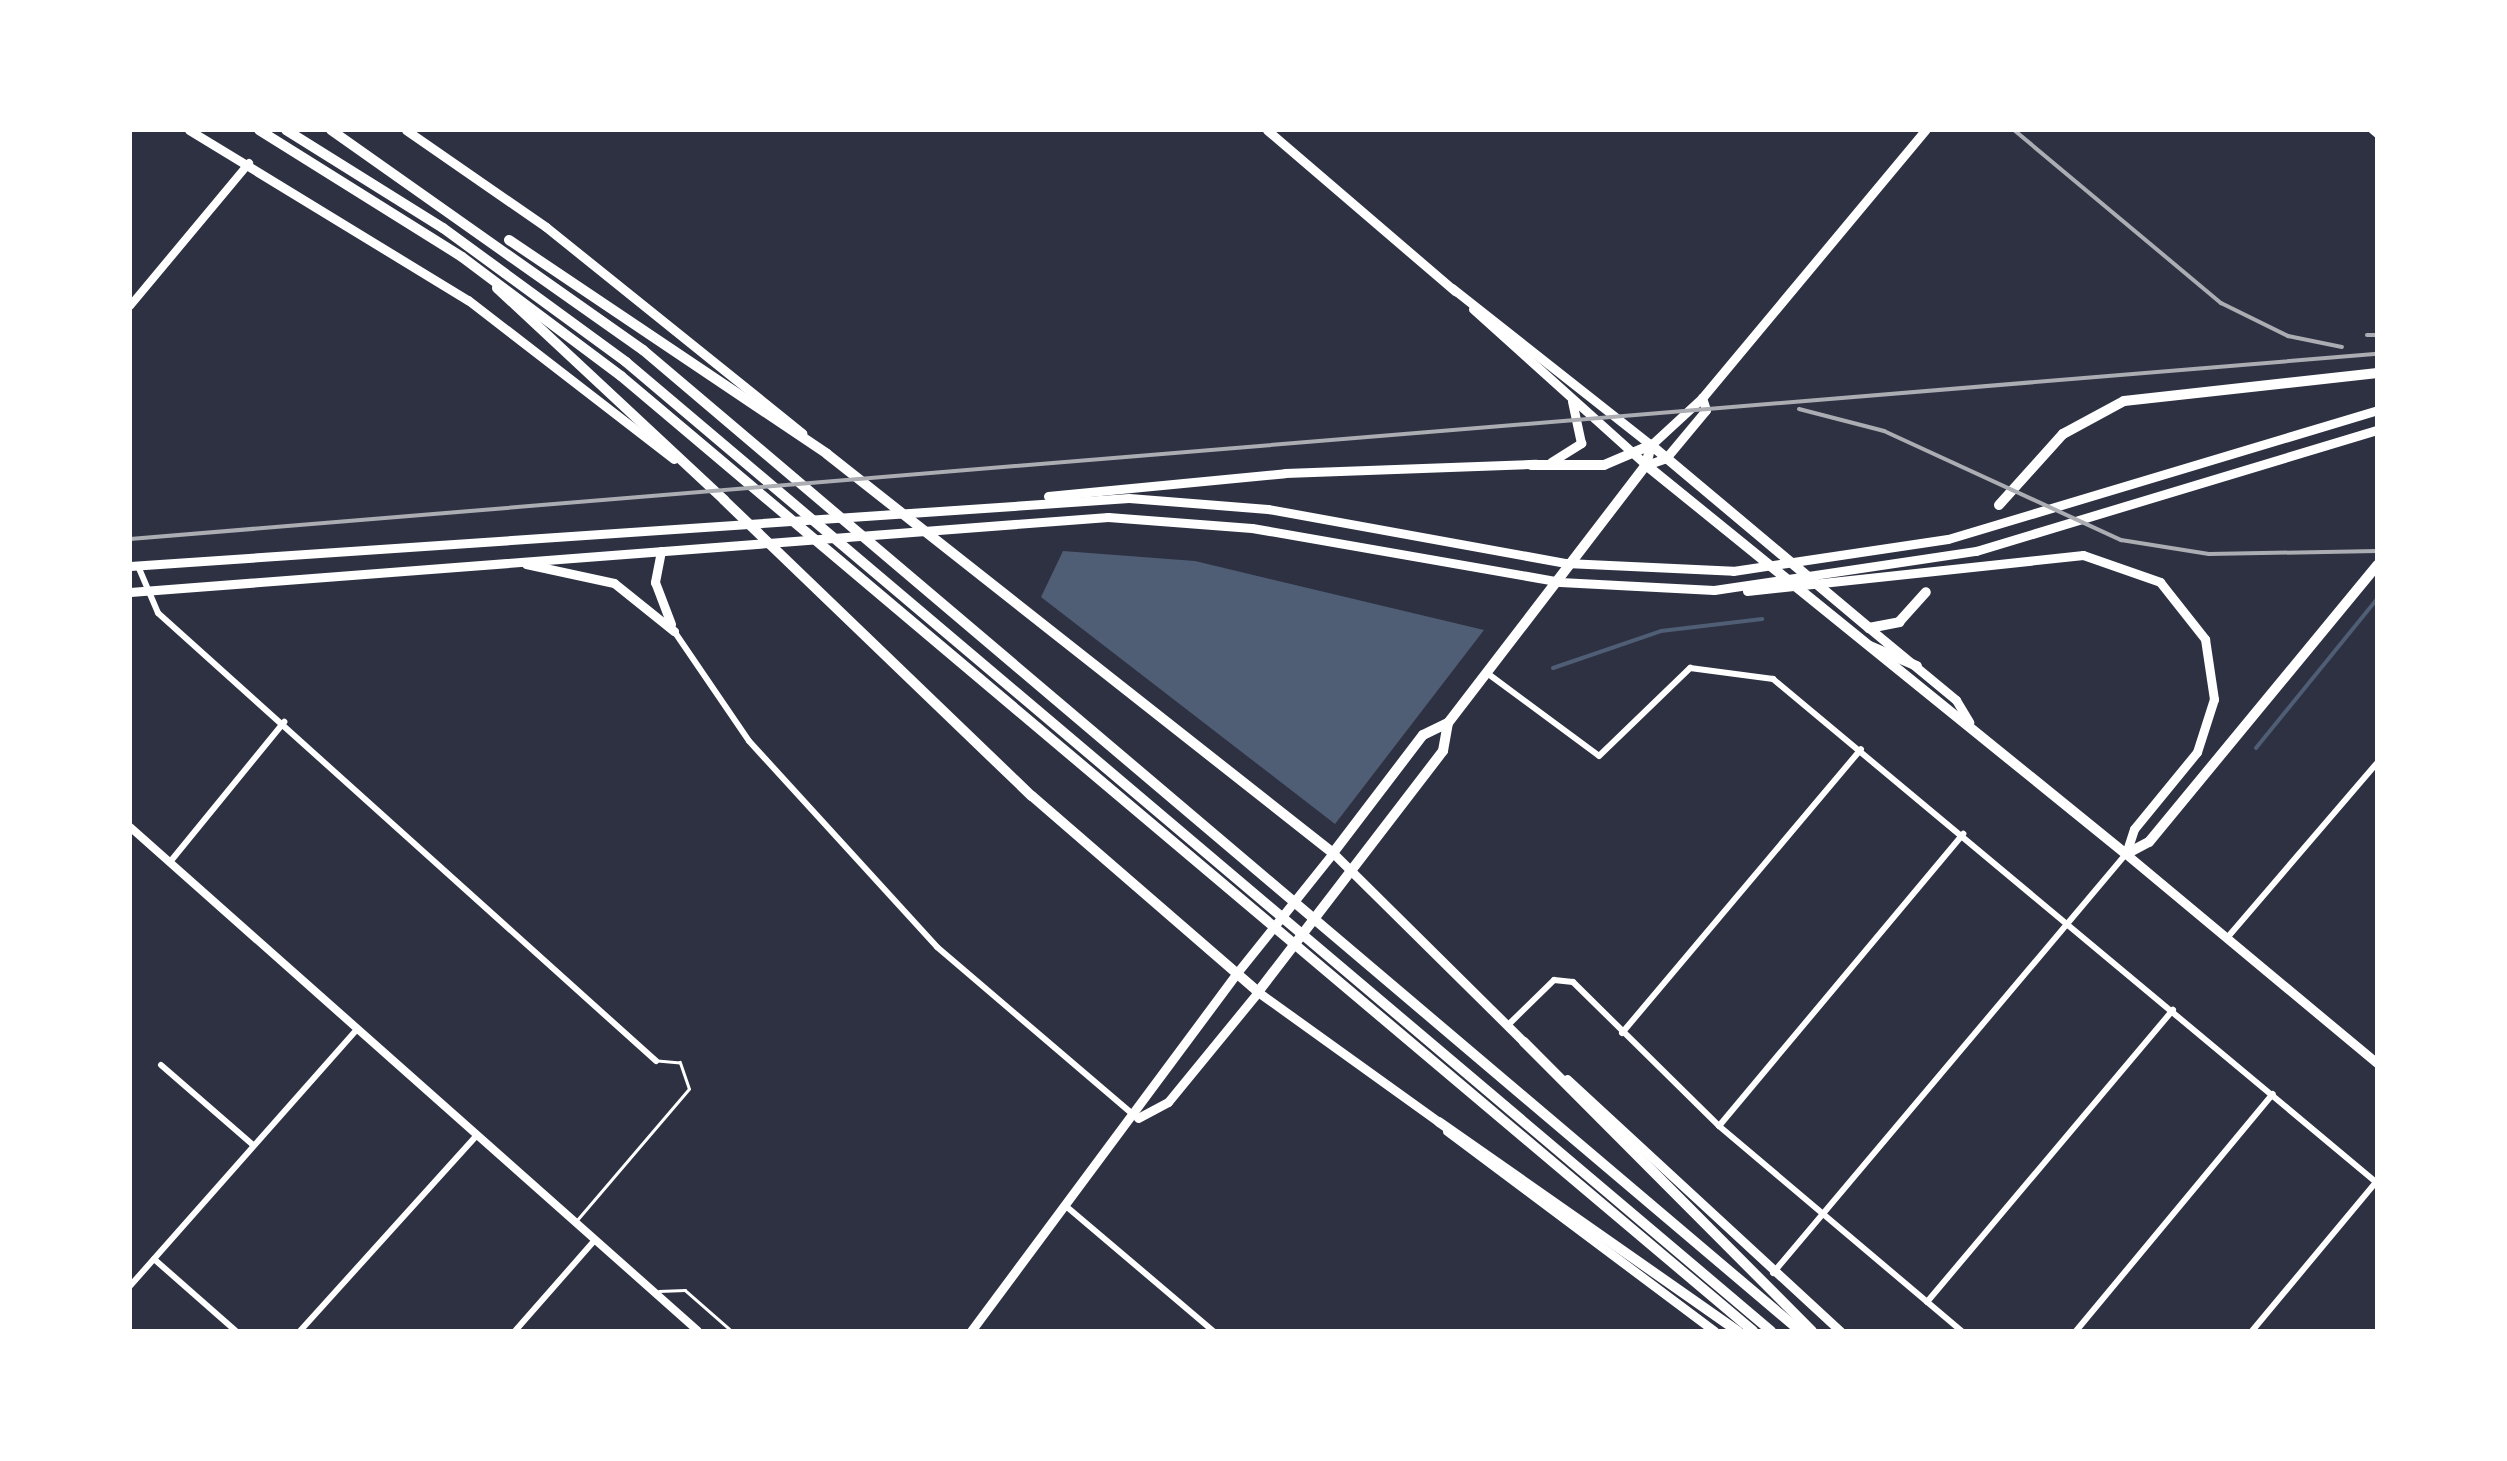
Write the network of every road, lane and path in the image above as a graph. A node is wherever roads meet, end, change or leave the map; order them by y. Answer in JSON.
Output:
{"nodes":[{"id":1,"x":188,"y":130,"type":"edge"},
{"id":2,"x":259,"y":130,"type":"edge"},
{"id":3,"x":286,"y":130,"type":"edge"},
{"id":4,"x":330,"y":130,"type":"edge"},
{"id":5,"x":406,"y":130,"type":"edge"},
{"id":6,"x":1267,"y":130,"type":"edge"},
{"id":7,"x":1925,"y":130,"type":"edge"},
{"id":8,"x":2371,"y":130,"type":"edge"},
{"id":9,"x":2377,"y":135,"type":"edge"},
{"id":10,"x":249,"y":162,"type":"junction"},
{"id":11,"x":447,"y":205,"type":"junction"},
{"id":12,"x":462,"y":257,"type":"junction"},
{"id":13,"x":1452,"y":288,"type":"junction"},
{"id":14,"x":130,"y":306,"type":"edge"},
{"id":15,"x":2377,"y":373,"type":"edge"},
{"id":16,"x":1702,"y":398,"type":"junction"},
{"id":17,"x":1572,"y":402,"type":"junction"},
{"id":18,"x":2377,"y":410,"type":"edge"},
{"id":19,"x":2377,"y":430,"type":"edge"},
{"id":20,"x":1651,"y":445,"type":"junction"},
{"id":21,"x":827,"y":454,"type":"junction"},
{"id":22,"x":1633,"y":454,"type":"junction"},
{"id":23,"x":1666,"y":458,"type":"junction"},
{"id":24,"x":1531,"y":465,"type":"junction"},
{"id":25,"x":1646,"y":465,"type":"junction"},
{"id":26,"x":724,"y":500,"type":"junction"},
{"id":27,"x":996,"y":504,"type":"junction"},
{"id":28,"x":1999,"y":505,"type":"dead end"},
{"id":29,"x":661,"y":552,"type":"junction"},
{"id":30,"x":513,"y":562,"type":"junction"},
{"id":31,"x":2377,"y":564,"type":"edge"},
{"id":32,"x":134,"y":565,"type":"edge"},
{"id":33,"x":1714,"y":590,"type":"junction"},
{"id":34,"x":142,"y":591,"type":"junction"},
{"id":35,"x":130,"y":592,"type":"edge"},
{"id":36,"x":1926,"y":592,"type":"dead end"},
{"id":37,"x":1869,"y":628,"type":"junction"},
{"id":38,"x":674,"y":631,"type":"junction"},
{"id":39,"x":1846,"y":636,"type":"junction"},
{"id":40,"x":1916,"y":666,"type":"junction"},
{"id":41,"x":1486,"y":672,"type":"junction"},
{"id":42,"x":284,"y":722,"type":"junction"},
{"id":43,"x":1969,"y":722,"type":"junction"},
{"id":44,"x":1448,"y":723,"type":"junction"},
{"id":45,"x":1861,"y":749,"type":"junction"},
{"id":46,"x":2377,"y":763,"type":"edge"},
{"id":47,"x":130,"y":827,"type":"edge"},
{"id":48,"x":1962,"y":834,"type":"junction"},
{"id":49,"x":1333,"y":853,"type":"junction"},
{"id":50,"x":2126,"y":854,"type":"junction"},
{"id":51,"x":170,"y":862,"type":"junction"},
{"id":52,"x":1353,"y":871,"type":"junction"},
{"id":53,"x":2068,"y":923,"type":"junction"},
{"id":54,"x":2227,"y":938,"type":"junction"},
{"id":55,"x":1236,"y":974,"type":"junction"},
{"id":56,"x":1258,"y":992,"type":"junction"},
{"id":57,"x":2173,"y":1010,"type":"junction"},
{"id":58,"x":1507,"y":1026,"type":"junction"},
{"id":59,"x":357,"y":1028,"type":"junction"},
{"id":60,"x":1622,"y":1033,"type":"junction"},
{"id":61,"x":1524,"y":1042,"type":"junction"},
{"id":62,"x":656,"y":1060,"type":"joint"},
{"id":63,"x":2377,"y":1064,"type":"edge"},
{"id":64,"x":162,"y":1065,"type":"dead end"},
{"id":65,"x":2274,"y":1094,"type":"junction"},
{"id":66,"x":1138,"y":1118,"type":"junction"},
{"id":67,"x":1439,"y":1122,"type":"junction"},
{"id":68,"x":1719,"y":1126,"type":"junction"},
{"id":69,"x":477,"y":1135,"type":"junction"},
{"id":70,"x":252,"y":1145,"type":"junction"},
{"id":71,"x":2376,"y":1182,"type":"edge"},
{"id":72,"x":1068,"y":1207,"type":"junction"},
{"id":73,"x":1823,"y":1213,"type":"junction"},
{"id":74,"x":574,"y":1222,"type":"junction"},
{"id":75,"x":595,"y":1240,"type":"junction"},
{"id":76,"x":154,"y":1258,"type":"junction"},
{"id":77,"x":1773,"y":1273,"type":"junction"},
{"id":78,"x":130,"y":1286,"type":"edge"},
{"id":79,"x":654,"y":1292,"type":"junction"},
{"id":80,"x":1927,"y":1302,"type":"junction"},
{"id":81,"x":236,"y":1331,"type":"edge"},
{"id":82,"x":300,"y":1331,"type":"edge"},
{"id":83,"x":515,"y":1331,"type":"edge"},
{"id":84,"x":698,"y":1331,"type":"edge"},
{"id":85,"x":732,"y":1331,"type":"edge"},
{"id":86,"x":972,"y":1331,"type":"edge"},
{"id":87,"x":1213,"y":1331,"type":"edge"},
{"id":88,"x":1714,"y":1331,"type":"edge"},
{"id":89,"x":1738,"y":1331,"type":"edge"},
{"id":90,"x":1753,"y":1331,"type":"edge"},
{"id":91,"x":1772,"y":1331,"type":"edge"},
{"id":92,"x":1800,"y":1331,"type":"edge"},
{"id":93,"x":1812,"y":1331,"type":"edge"},
{"id":94,"x":1840,"y":1331,"type":"edge"},
{"id":95,"x":1962,"y":1331,"type":"edge"},
{"id":96,"x":2076,"y":1331,"type":"edge"},
{"id":97,"x":2252,"y":1331,"type":"edge"}],
"edges":[{"from":1,"to":10,"type":"main road"},
{"from":2,"to":12,"type":"highway"},
{"from":3,"to":91,"type":"highway"},
{"from":4,"to":11,"type":"highway"},
{"from":5,"to":21,"type":"main road"},
{"from":6,"to":13,"type":"main road"},
{"from":7,"to":16,"type":"main road"},
{"from":8,"to":9,"type":"street"},
{"from":10,"to":14,"type":"street"},
{"from":10,"to":26,"type":"main road"},
{"from":11,"to":21,"type":"highway"},
{"from":11,"to":92,"type":"highway"},
{"from":12,"to":26,"type":"highway"},
{"from":12,"to":90,"type":"highway"},
{"from":13,"to":17,"type":"main road"},
{"from":13,"to":20,"type":"main road"},
{"from":15,"to":28,"type":"highway"},
{"from":16,"to":20,"type":"main road"},
{"from":16,"to":23,"type":"main road"},
{"from":17,"to":22,"type":"main road"},
{"from":17,"to":24,"type":"main road"},
{"from":18,"to":27,"type":"main road"},
{"from":19,"to":33,"type":"main road"},
{"from":20,"to":22,"type":"highway"},
{"from":20,"to":23,"type":"highway"},
{"from":20,"to":25,"type":"highway"},
{"from":21,"to":49,"type":"highway"},
{"from":22,"to":24,"type":"highway"},
{"from":22,"to":25,"type":"main road"},
{"from":23,"to":25,"type":"main road"},
{"from":23,"to":37,"type":"highway"},
{"from":24,"to":27,"type":"main road"},
{"from":25,"to":39,"type":"highway"},
{"from":25,"to":41,"type":"highway"},
{"from":26,"to":55,"type":"highway"},
{"from":27,"to":32,"type":"main road"},
{"from":29,"to":30,"type":"main road"},
{"from":29,"to":33,"type":"main road"},
{"from":29,"to":38,"type":"main road"},
{"from":30,"to":34,"type":"main road"},
{"from":30,"to":38,"type":"main road"},
{"from":31,"to":50,"type":"highway"},
{"from":32,"to":34,"type":"street"},
{"from":33,"to":50,"type":"main road"},
{"from":34,"to":35,"type":"main road"},
{"from":34,"to":42,"type":"street"},
{"from":36,"to":37,"type":"highway"},
{"from":37,"to":40,"type":"main road"},
{"from":38,"to":66,"type":"street"},
{"from":39,"to":40,"type":"highway"},
{"from":39,"to":43,"type":"highway"},
{"from":40,"to":43,"type":"main road"},
{"from":41,"to":44,"type":"highway"},
{"from":41,"to":45,"type":"street"},
{"from":42,"to":51,"type":"street"},
{"from":42,"to":62,"type":"street"},
{"from":43,"to":50,"type":"highway"},
{"from":44,"to":49,"type":"highway"},
{"from":44,"to":52,"type":"highway"},
{"from":45,"to":48,"type":"street"},
{"from":45,"to":60,"type":"street"},
{"from":46,"to":54,"type":"street"},
{"from":47,"to":51,"type":"street"},
{"from":48,"to":53,"type":"street"},
{"from":48,"to":68,"type":"street"},
{"from":49,"to":52,"type":"main road"},
{"from":49,"to":55,"type":"main road"},
{"from":50,"to":53,"type":"street"},
{"from":50,"to":54,"type":"main road"},
{"from":51,"to":59,"type":"street"},
{"from":52,"to":56,"type":"highway"},
{"from":52,"to":58,"type":"main road"},
{"from":53,"to":57,"type":"street"},
{"from":53,"to":73,"type":"street"},
{"from":54,"to":63,"type":"main road"},
{"from":55,"to":56,"type":"highway"},
{"from":55,"to":66,"type":"main road"},
{"from":56,"to":66,"type":"main road"},
{"from":56,"to":67,"type":"main road"},
{"from":57,"to":65,"type":"street"},
{"from":57,"to":80,"type":"street"},
{"from":58,"to":60,"type":"street"},
{"from":58,"to":61,"type":"main road"},
{"from":59,"to":69,"type":"street"},
{"from":59,"to":70,"type":"street"},
{"from":60,"to":68,"type":"street"},
{"from":61,"to":77,"type":"main road"},
{"from":61,"to":93,"type":"highway"},
{"from":62,"to":74,"type":"lane"},
{"from":64,"to":70,"type":"street"},
{"from":65,"to":71,"type":"street"},
{"from":65,"to":96,"type":"street"},
{"from":66,"to":72,"type":"main road"},
{"from":67,"to":88,"type":"main road"},
{"from":67,"to":89,"type":"highway"},
{"from":68,"to":73,"type":"street"},
{"from":69,"to":74,"type":"street"},
{"from":69,"to":82,"type":"street"},
{"from":70,"to":76,"type":"street"},
{"from":71,"to":97,"type":"street"},
{"from":72,"to":86,"type":"main road"},
{"from":72,"to":87,"type":"street"},
{"from":73,"to":77,"type":"street"},
{"from":73,"to":80,"type":"street"},
{"from":74,"to":75,"type":"street"},
{"from":75,"to":79,"type":"street"},
{"from":75,"to":83,"type":"street"},
{"from":76,"to":78,"type":"street"},
{"from":76,"to":81,"type":"street"},
{"from":77,"to":94,"type":"main road"},
{"from":79,"to":84,"type":"street"},
{"from":79,"to":85,"type":"lane"},
{"from":80,"to":95,"type":"street"}]}
